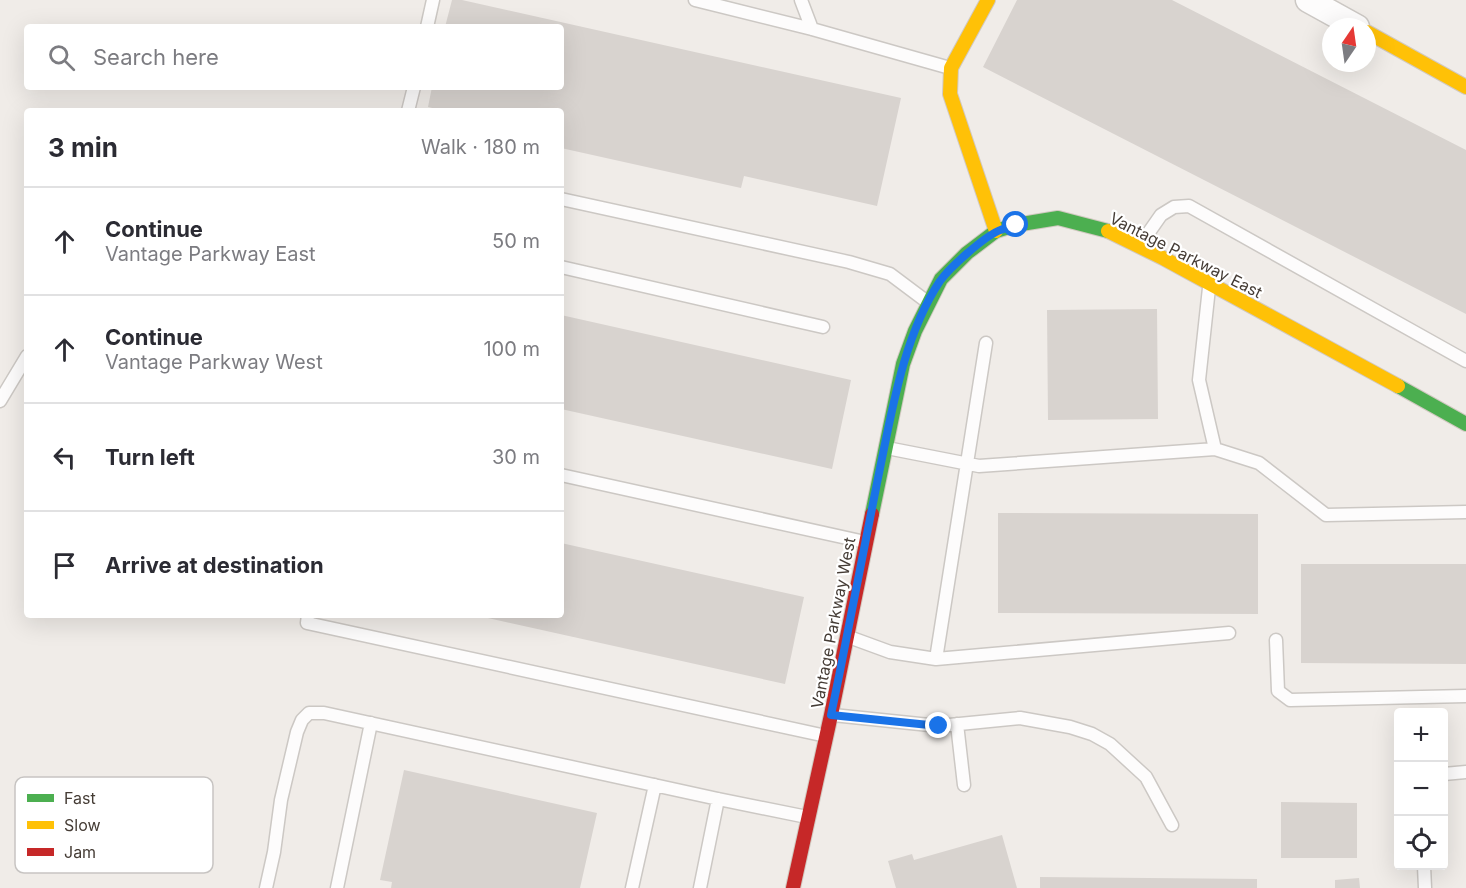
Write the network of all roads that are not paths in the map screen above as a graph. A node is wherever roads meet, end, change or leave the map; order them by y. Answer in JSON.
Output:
{"nodes":[{"id":1,"x":433,"y":0,"type":"edge"},
{"id":2,"x":695,"y":0,"type":"edge"},
{"id":3,"x":801,"y":0,"type":"edge"},
{"id":4,"x":988,"y":0,"type":"edge"},
{"id":5,"x":1308,"y":0,"type":"edge"},
{"id":6,"x":1341,"y":18,"type":"edge"},
{"id":7,"x":428,"y":24,"type":"edge"},
{"id":8,"x":812,"y":29,"type":"junction"},
{"id":9,"x":1376,"y":37,"type":"edge"},
{"id":10,"x":951,"y":68,"type":"junction"},
{"id":11,"x":1466,"y":87,"type":"edge"},
{"id":12,"x":413,"y":90,"type":"edge"},
{"id":13,"x":409,"y":108,"type":"edge"},
{"id":14,"x":564,"y":200,"type":"edge"},
{"id":15,"x":996,"y":231,"type":"junction"},
{"id":16,"x":1139,"y":246,"type":"junction"},
{"id":17,"x":564,"y":268,"type":"edge"},
{"id":18,"x":1210,"y":284,"type":"junction"},
{"id":19,"x":928,"y":303,"type":"junction"},
{"id":20,"x":823,"y":327,"type":"dead end"},
{"id":21,"x":986,"y":343,"type":"dead end"},
{"id":22,"x":24,"y":361,"type":"edge"},
{"id":23,"x":1466,"y":361,"type":"edge"},
{"id":24,"x":903,"y":364,"type":"joint"},
{"id":25,"x":0,"y":401,"type":"edge"},
{"id":26,"x":1466,"y":424,"type":"edge"},
{"id":27,"x":885,"y":447,"type":"junction"},
{"id":28,"x":1215,"y":449,"type":"junction"},
{"id":29,"x":966,"y":464,"type":"junction"},
{"id":30,"x":564,"y":476,"type":"edge"},
{"id":31,"x":1466,"y":512,"type":"edge"},
{"id":32,"x":866,"y":542,"type":"junction"},
{"id":33,"x":308,"y":618,"type":"edge"},
{"id":34,"x":1229,"y":633,"type":"dead end"},
{"id":35,"x":848,"y":637,"type":"junction"},
{"id":36,"x":1276,"y":640,"type":"dead end"},
{"id":37,"x":936,"y":659,"type":"junction"},
{"id":38,"x":1466,"y":696,"type":"edge"},
{"id":39,"x":831,"y":715,"type":"junction"},
{"id":40,"x":371,"y":723,"type":"junction"},
{"id":41,"x":957,"y":724,"type":"junction"},
{"id":42,"x":827,"y":736,"type":"junction"},
{"id":43,"x":1466,"y":772,"type":"edge"},
{"id":44,"x":1448,"y":774,"type":"edge"},
{"id":45,"x":655,"y":785,"type":"junction"},
{"id":46,"x":964,"y":785,"type":"dead end"},
{"id":47,"x":718,"y":799,"type":"junction"},
{"id":48,"x":808,"y":817,"type":"junction"},
{"id":49,"x":1172,"y":825,"type":"dead end"},
{"id":50,"x":1424,"y":870,"type":"edge"},
{"id":51,"x":266,"y":888,"type":"edge"},
{"id":52,"x":337,"y":888,"type":"edge"},
{"id":53,"x":632,"y":888,"type":"edge"},
{"id":54,"x":700,"y":888,"type":"edge"},
{"id":55,"x":792,"y":888,"type":"edge"},
{"id":56,"x":1425,"y":888,"type":"edge"}],
"edges":[{"from":1,"to":7,"type":"lane"},
{"from":2,"to":8,"type":"lane"},
{"from":3,"to":8,"type":"lane"},
{"from":4,"to":10,"type":"street"},
{"from":5,"to":6,"type":"street"},
{"from":8,"to":10,"type":"lane"},
{"from":9,"to":11,"type":"street"},
{"from":10,"to":15,"type":"street"},
{"from":12,"to":13,"type":"lane"},
{"from":14,"to":19,"type":"lane"},
{"from":15,"to":16,"type":"street","name":"Vantage Parkway East"},
{"from":15,"to":19,"type":"street","name":"Vantage Parkway East"},
{"from":16,"to":18,"type":"street","name":"Vantage Parkway East"},
{"from":16,"to":23,"type":"lane"},
{"from":17,"to":20,"type":"lane"},
{"from":18,"to":26,"type":"street","name":"Vantage Parkway East"},
{"from":18,"to":28,"type":"lane"},
{"from":19,"to":24,"type":"street","name":"Vantage Parkway East"},
{"from":21,"to":29,"type":"lane"},
{"from":22,"to":25,"type":"lane"},
{"from":24,"to":27,"type":"street","name":"Vantage Parkway West"},
{"from":27,"to":29,"type":"lane"},
{"from":27,"to":32,"type":"street","name":"Vantage Parkway West"},
{"from":28,"to":29,"type":"lane"},
{"from":28,"to":31,"type":"lane"},
{"from":29,"to":37,"type":"lane"},
{"from":30,"to":32,"type":"lane"},
{"from":32,"to":35,"type":"street","name":"Vantage Parkway West"},
{"from":33,"to":42,"type":"lane"},
{"from":34,"to":37,"type":"lane"},
{"from":35,"to":37,"type":"lane"},
{"from":35,"to":39,"type":"street","name":"Vantage Parkway West"},
{"from":36,"to":38,"type":"lane"},
{"from":39,"to":41,"type":"lane"},
{"from":39,"to":42,"type":"street","name":"Vantage Parkway West"},
{"from":40,"to":45,"type":"lane"},
{"from":40,"to":51,"type":"lane"},
{"from":40,"to":52,"type":"lane"},
{"from":41,"to":46,"type":"lane"},
{"from":41,"to":49,"type":"lane"},
{"from":42,"to":48,"type":"street","name":"Vantage Parkway West"},
{"from":43,"to":44,"type":"lane"},
{"from":45,"to":47,"type":"lane"},
{"from":45,"to":53,"type":"lane"},
{"from":47,"to":48,"type":"lane"},
{"from":47,"to":54,"type":"lane"},
{"from":48,"to":55,"type":"street","name":"Vantage Parkway West"},
{"from":50,"to":56,"type":"lane"}]}
